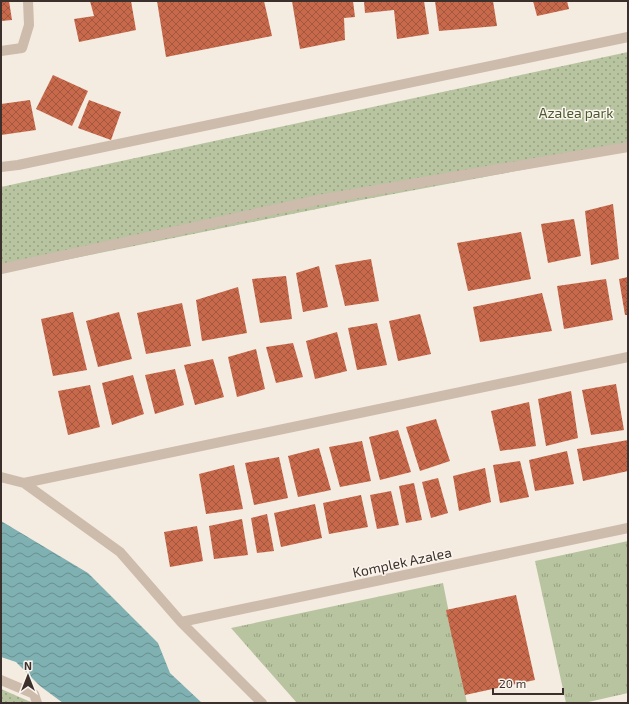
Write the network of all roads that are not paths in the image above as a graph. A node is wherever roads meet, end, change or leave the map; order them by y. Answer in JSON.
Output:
{"nodes":[{"id":1,"x":28,"y":1,"type":"edge"},
{"id":2,"x":628,"y":37,"type":"edge"},
{"id":3,"x":1,"y":51,"type":"edge"},
{"id":4,"x":628,"y":147,"type":"edge"},
{"id":5,"x":1,"y":167,"type":"edge"},
{"id":6,"x":1,"y":269,"type":"edge"},
{"id":7,"x":628,"y":357,"type":"edge"},
{"id":8,"x":1,"y":477,"type":"edge"},
{"id":9,"x":24,"y":483,"type":"junction"},
{"id":10,"x":628,"y":528,"type":"edge"},
{"id":11,"x":181,"y":622,"type":"junction"},
{"id":12,"x":1,"y":680,"type":"edge"},
{"id":13,"x":37,"y":703,"type":"edge"},
{"id":14,"x":262,"y":703,"type":"edge"}],
"edges":[{"from":1,"to":3,"type":"street"},
{"from":2,"to":5,"type":"street"},
{"from":4,"to":6,"type":"street"},
{"from":7,"to":9,"type":"street"},
{"from":8,"to":9,"type":"street"},
{"from":9,"to":11,"type":"street"},
{"from":10,"to":11,"type":"street","name":"Komplek Azalea"},
{"from":11,"to":14,"type":"street"},
{"from":12,"to":13,"type":"street"}]}
